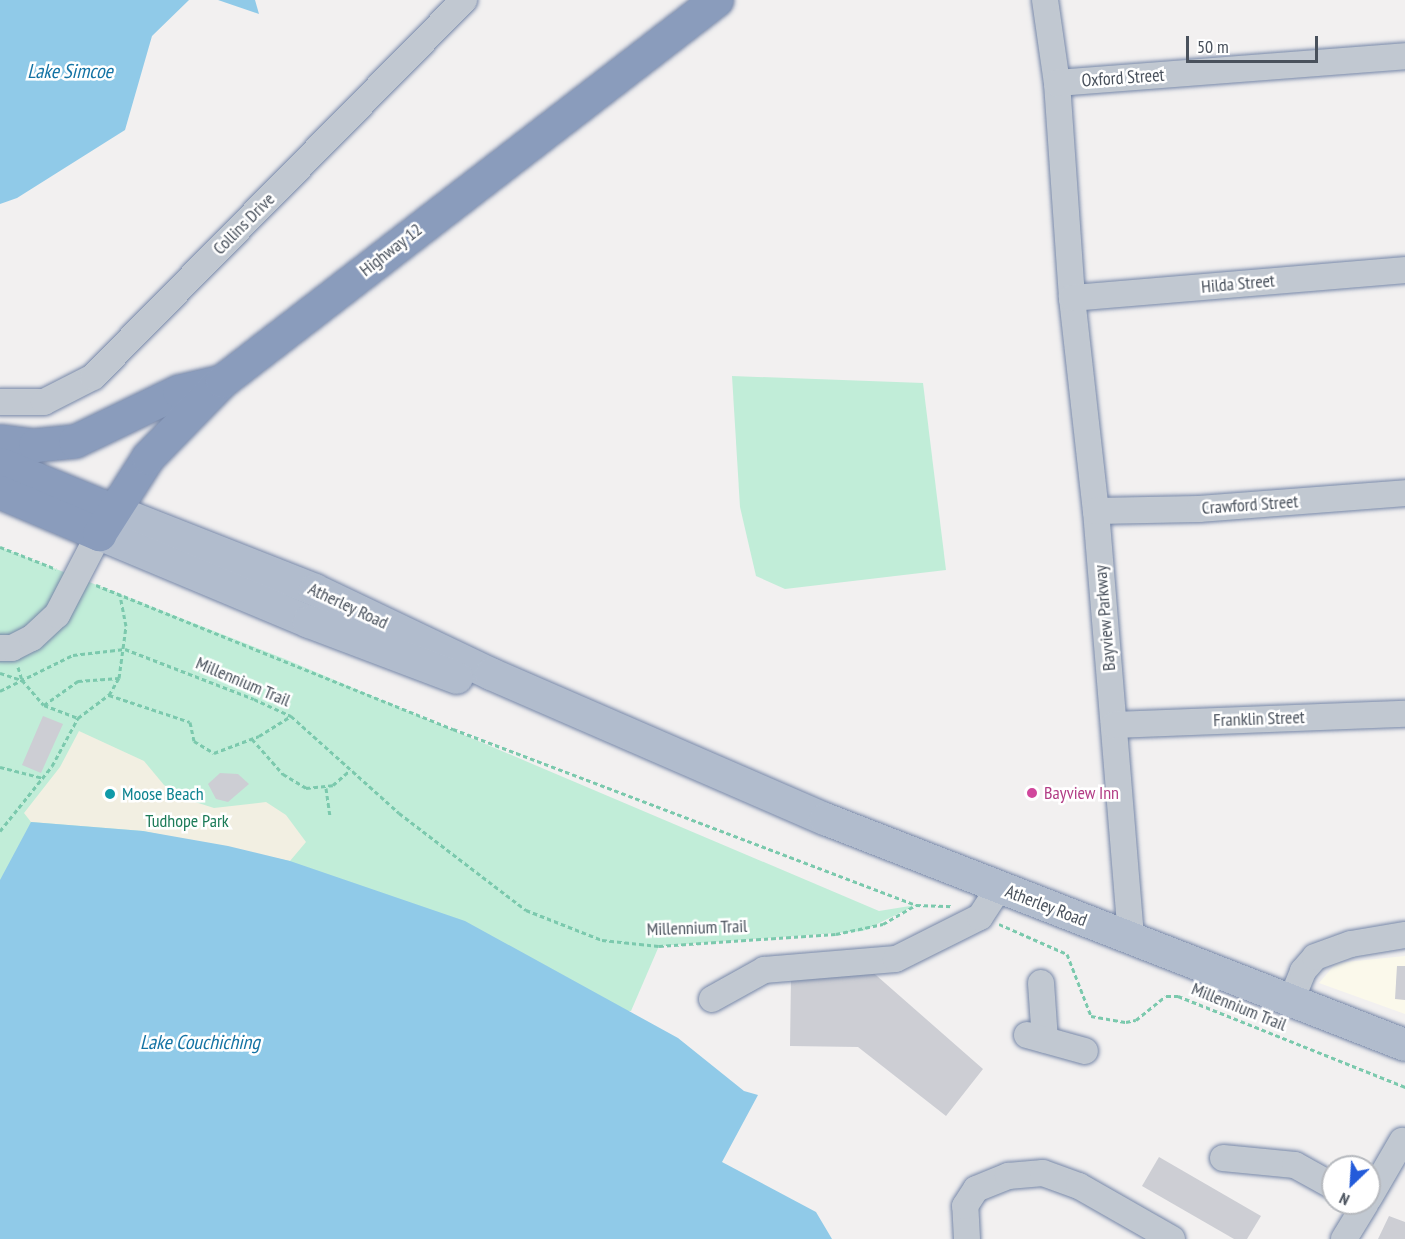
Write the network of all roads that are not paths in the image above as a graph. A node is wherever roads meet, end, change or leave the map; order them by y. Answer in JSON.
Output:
{"nodes":[{"id":1,"x":464,"y":0,"type":"edge"},
{"id":2,"x":716,"y":0,"type":"edge"},
{"id":3,"x":1045,"y":0,"type":"edge"},
{"id":4,"x":1405,"y":56,"type":"edge"},
{"id":5,"x":1057,"y":83,"type":"junction"},
{"id":6,"x":1405,"y":270,"type":"edge"},
{"id":7,"x":1072,"y":298,"type":"junction"},
{"id":8,"x":222,"y":381,"type":"junction"},
{"id":9,"x":0,"y":402,"type":"edge"},
{"id":10,"x":0,"y":441,"type":"edge"},
{"id":11,"x":0,"y":464,"type":"edge"},
{"id":12,"x":0,"y":492,"type":"edge"},
{"id":13,"x":1405,"y":493,"type":"edge"},
{"id":14,"x":1096,"y":511,"type":"junction"},
{"id":15,"x":106,"y":522,"type":"junction"},
{"id":16,"x":0,"y":648,"type":"edge"},
{"id":17,"x":1405,"y":714,"type":"edge"},
{"id":18,"x":1114,"y":725,"type":"junction"},
{"id":19,"x":999,"y":888,"type":"junction"},
{"id":20,"x":1405,"y":935,"type":"edge"},
{"id":21,"x":1131,"y":939,"type":"junction"},
{"id":22,"x":1041,"y":984,"type":"dead end"},
{"id":23,"x":712,"y":999,"type":"dead end"},
{"id":24,"x":1291,"y":1001,"type":"junction"},
{"id":25,"x":1405,"y":1045,"type":"edge"},
{"id":26,"x":1085,"y":1051,"type":"dead end"},
{"id":27,"x":1402,"y":1141,"type":"dead end"},
{"id":28,"x":1223,"y":1158,"type":"dead end"},
{"id":29,"x":1381,"y":1177,"type":"edge"},
{"id":30,"x":1321,"y":1179,"type":"edge"},
{"id":31,"x":1358,"y":1215,"type":"edge"},
{"id":32,"x":967,"y":1239,"type":"edge"},
{"id":33,"x":1172,"y":1239,"type":"edge"},
{"id":34,"x":1344,"y":1239,"type":"edge"}],
"edges":[{"from":1,"to":9,"type":"street","name":"Collins Drive"},
{"from":2,"to":8,"type":"highway","name":"Highway 12"},
{"from":3,"to":5,"type":"street"},
{"from":4,"to":5,"type":"street","name":"Oxford Street"},
{"from":5,"to":7,"type":"street","name":"Bayview Parkway"},
{"from":6,"to":7,"type":"street","name":"Hilda Street"},
{"from":7,"to":14,"type":"street","name":"Bayview Parkway"},
{"from":8,"to":10,"type":"highway"},
{"from":8,"to":15,"type":"highway","name":"Highway 12"},
{"from":11,"to":15,"type":"highway","name":"Atherley Road"},
{"from":12,"to":15,"type":"highway","name":"Atherley Road"},
{"from":13,"to":14,"type":"street","name":"Crawford Street"},
{"from":14,"to":18,"type":"street","name":"Bayview Parkway"},
{"from":15,"to":16,"type":"street"},
{"from":15,"to":19,"type":"main road","name":"Atherley Road"},
{"from":17,"to":18,"type":"street","name":"Franklin Street"},
{"from":18,"to":21,"type":"street","name":"Bayview Parkway"},
{"from":19,"to":21,"type":"main road","name":"Atherley Road"},
{"from":19,"to":23,"type":"street"},
{"from":20,"to":24,"type":"street"},
{"from":21,"to":24,"type":"main road","name":"Atherley Road"},
{"from":22,"to":26,"type":"street"},
{"from":24,"to":25,"type":"main road","name":"Atherley Road"},
{"from":27,"to":29,"type":"street"},
{"from":28,"to":30,"type":"street"},
{"from":31,"to":34,"type":"street"},
{"from":32,"to":33,"type":"street"}]}
